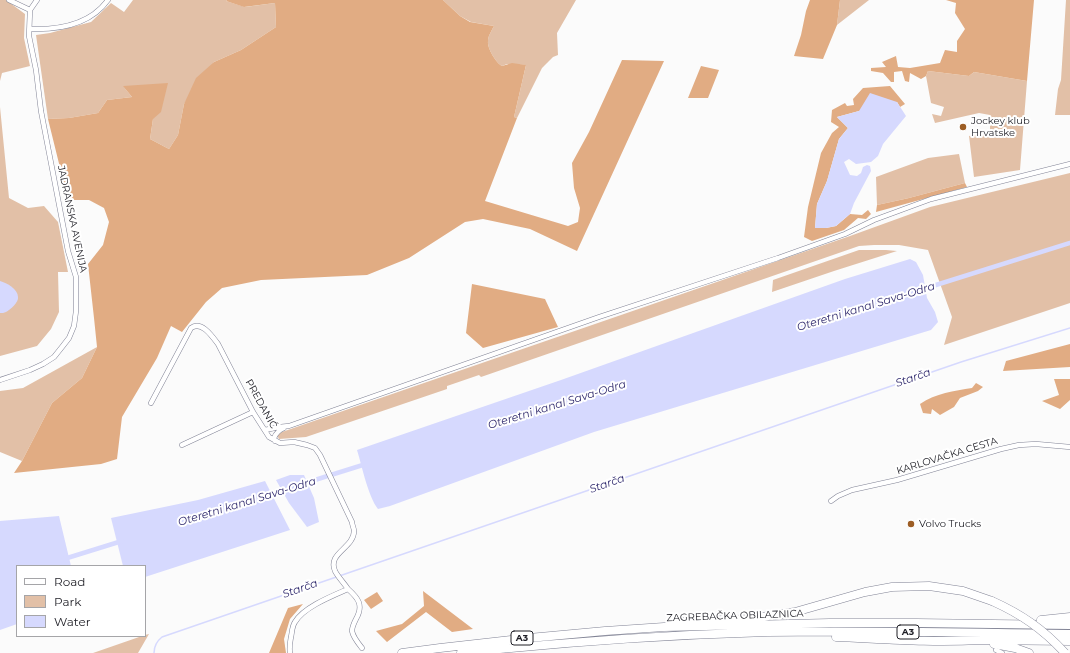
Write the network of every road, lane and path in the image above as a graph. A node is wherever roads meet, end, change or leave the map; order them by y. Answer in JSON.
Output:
{"nodes":[{"id":1,"x":9,"y":0,"type":"edge"},
{"id":2,"x":37,"y":0,"type":"edge"},
{"id":3,"x":108,"y":0,"type":"edge"},
{"id":4,"x":30,"y":10,"type":"junction"},
{"id":5,"x":30,"y":29,"type":"junction"},
{"id":6,"x":1070,"y":164,"type":"edge"},
{"id":7,"x":0,"y":380,"type":"edge"},
{"id":8,"x":151,"y":403,"type":"dead end"},
{"id":9,"x":253,"y":412,"type":"junction"},
{"id":10,"x":289,"y":426,"type":"junction"},
{"id":11,"x":265,"y":430,"type":"junction"},
{"id":12,"x":275,"y":441,"type":"junction"},
{"id":13,"x":182,"y":445,"type":"dead end"},
{"id":14,"x":1070,"y":447,"type":"edge"},
{"id":15,"x":831,"y":501,"type":"dead end"},
{"id":16,"x":348,"y":588,"type":"junction"},
{"id":17,"x":1070,"y":617,"type":"edge"},
{"id":18,"x":992,"y":624,"type":"junction"},
{"id":19,"x":1070,"y":625,"type":"edge"},
{"id":20,"x":664,"y":628,"type":"junction"},
{"id":21,"x":745,"y":633,"type":"junction"},
{"id":22,"x":1070,"y":634,"type":"edge"},
{"id":23,"x":965,"y":641,"type":"junction"},
{"id":24,"x":1070,"y":641,"type":"edge"},
{"id":25,"x":362,"y":648,"type":"dead end"},
{"id":26,"x":290,"y":650,"type":"edge"},
{"id":27,"x":996,"y":650,"type":"dead end"},
{"id":28,"x":402,"y":653,"type":"edge"},
{"id":29,"x":461,"y":653,"type":"edge"},
{"id":30,"x":1002,"y":653,"type":"edge"},
{"id":31,"x":1029,"y":653,"type":"edge"},
{"id":32,"x":1065,"y":653,"type":"edge"}],
"edges":[{"from":1,"to":4,"type":"street"},
{"from":2,"to":4,"type":"street"},
{"from":3,"to":5,"type":"street"},
{"from":4,"to":5,"type":"street","name":"JADRANSKA AVENIJA"},
{"from":5,"to":7,"type":"street","name":"JADRANSKA AVENIJA"},
{"from":6,"to":10,"type":"street"},
{"from":8,"to":9,"type":"street","name":"PREDANIĆ"},
{"from":9,"to":11,"type":"street","name":"PREDANIĆ"},
{"from":9,"to":13,"type":"street"},
{"from":10,"to":11,"type":"street"},
{"from":10,"to":12,"type":"street"},
{"from":11,"to":12,"type":"street","name":"PREDANIĆ"},
{"from":12,"to":16,"type":"street","name":"PREDANIĆ"},
{"from":14,"to":15,"type":"street","name":"KARLOVAČKA CESTA"},
{"from":16,"to":25,"type":"street","name":"PREDANIĆ"},
{"from":16,"to":26,"type":"street"},
{"from":17,"to":18,"type":"highway"},
{"from":18,"to":19,"type":"highway","name":"ZAGREBAČKA OBILAZNICA","number":"A3"},
{"from":18,"to":20,"type":"highway","name":"ZAGREBAČKA OBILAZNICA","number":"A3"},
{"from":20,"to":28,"type":"highway","name":"ZAGREBAČKA OBILAZNICA","number":"A3"},
{"from":20,"to":32,"type":"highway","bridge":true},
{"from":21,"to":22,"type":"highway","name":"ZAGREBAČKA OBILAZNICA","number":"A3"},
{"from":21,"to":23,"type":"highway"},
{"from":21,"to":29,"type":"highway","name":"ZAGREBAČKA OBILAZNICA","number":"A3"},
{"from":23,"to":24,"type":"highway"},
{"from":23,"to":31,"type":"highway"},
{"from":27,"to":30,"type":"street"}]}
